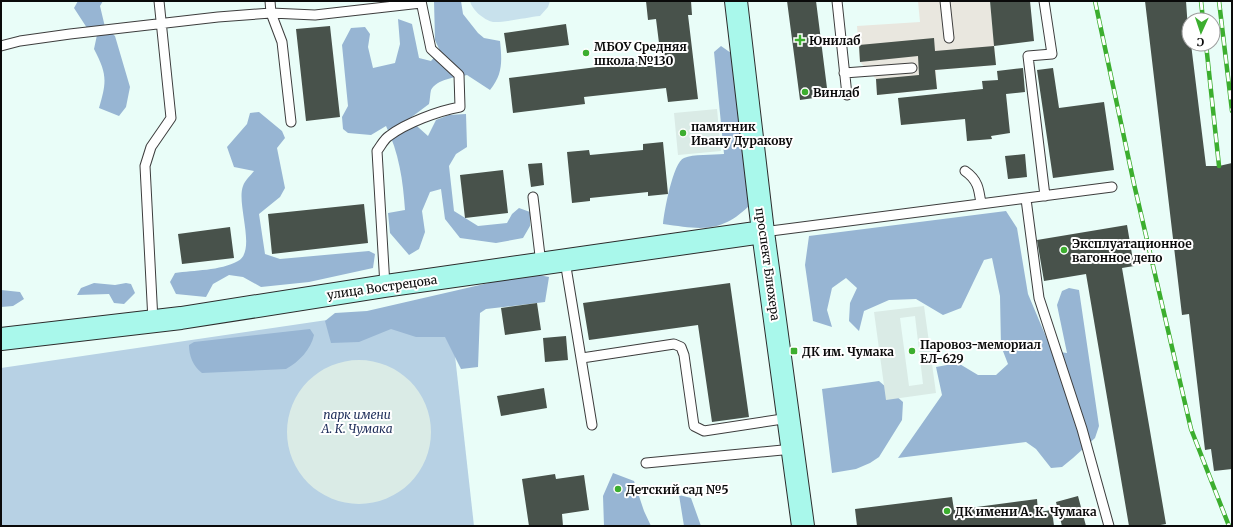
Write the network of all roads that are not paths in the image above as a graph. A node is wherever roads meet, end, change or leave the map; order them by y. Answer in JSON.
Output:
{"nodes":[{"id":1,"x":159,"y":1,"type":"edge"},
{"id":2,"x":270,"y":1,"type":"edge"},
{"id":3,"x":736,"y":1,"type":"edge"},
{"id":4,"x":836,"y":1,"type":"edge"},
{"id":5,"x":945,"y":1,"type":"edge"},
{"id":6,"x":1044,"y":1,"type":"edge"},
{"id":7,"x":421,"y":2,"type":"edge"},
{"id":8,"x":271,"y":13,"type":"junction"},
{"id":9,"x":162,"y":23,"type":"junction"},
{"id":10,"x":949,"y":38,"type":"dead end"},
{"id":11,"x":1,"y":46,"type":"edge"},
{"id":12,"x":912,"y":68,"type":"dead end"},
{"id":13,"x":844,"y":73,"type":"junction"},
{"id":14,"x":847,"y":95,"type":"dead end"},
{"id":15,"x":292,"y":122,"type":"dead end"},
{"id":16,"x":965,"y":170,"type":"dead end"},
{"id":17,"x":1112,"y":187,"type":"dead end"},
{"id":18,"x":533,"y":196,"type":"dead end"},
{"id":19,"x":1045,"y":196,"type":"junction"},
{"id":20,"x":1026,"y":199,"type":"junction"},
{"id":21,"x":981,"y":204,"type":"junction"},
{"id":22,"x":763,"y":232,"type":"junction"},
{"id":23,"x":565,"y":260,"type":"junction"},
{"id":24,"x":541,"y":264,"type":"junction"},
{"id":25,"x":385,"y":286,"type":"junction"},
{"id":26,"x":152,"y":321,"type":"junction"},
{"id":27,"x":1,"y":339,"type":"edge"},
{"id":28,"x":582,"y":358,"type":"junction"},
{"id":29,"x":789,"y":418,"type":"junction"},
{"id":30,"x":592,"y":425,"type":"dead end"},
{"id":31,"x":793,"y":449,"type":"junction"},
{"id":32,"x":646,"y":463,"type":"dead end"},
{"id":33,"x":803,"y":526,"type":"edge"},
{"id":34,"x":1109,"y":526,"type":"edge"}],
"edges":[{"from":1,"to":9,"type":"lane"},
{"from":2,"to":8,"type":"lane"},
{"from":3,"to":22,"type":"street","name":"проспект Блюхера"},
{"from":4,"to":13,"type":"lane"},
{"from":5,"to":10,"type":"lane"},
{"from":6,"to":19,"type":"lane"},
{"from":7,"to":8,"type":"lane"},
{"from":7,"to":25,"type":"lane"},
{"from":8,"to":9,"type":"lane"},
{"from":8,"to":15,"type":"lane"},
{"from":9,"to":11,"type":"lane"},
{"from":9,"to":26,"type":"lane"},
{"from":12,"to":13,"type":"lane"},
{"from":13,"to":14,"type":"lane"},
{"from":16,"to":21,"type":"lane"},
{"from":17,"to":19,"type":"lane"},
{"from":18,"to":24,"type":"lane"},
{"from":19,"to":20,"type":"lane"},
{"from":20,"to":21,"type":"lane"},
{"from":20,"to":34,"type":"lane"},
{"from":21,"to":22,"type":"lane"},
{"from":22,"to":23,"type":"street","name":"улица Вострецова"},
{"from":22,"to":29,"type":"street","name":"проспект Блюхера"},
{"from":23,"to":24,"type":"street","name":"улица Вострецова"},
{"from":23,"to":28,"type":"lane"},
{"from":24,"to":25,"type":"street","name":"улица Вострецова"},
{"from":25,"to":26,"type":"street","name":"улица Вострецова"},
{"from":26,"to":27,"type":"street","name":"улица Вострецова"},
{"from":28,"to":29,"type":"lane"},
{"from":28,"to":30,"type":"lane"},
{"from":29,"to":31,"type":"street","name":"проспект Блюхера"},
{"from":31,"to":32,"type":"lane"},
{"from":31,"to":33,"type":"street","name":"проспект Блюхера"}]}
